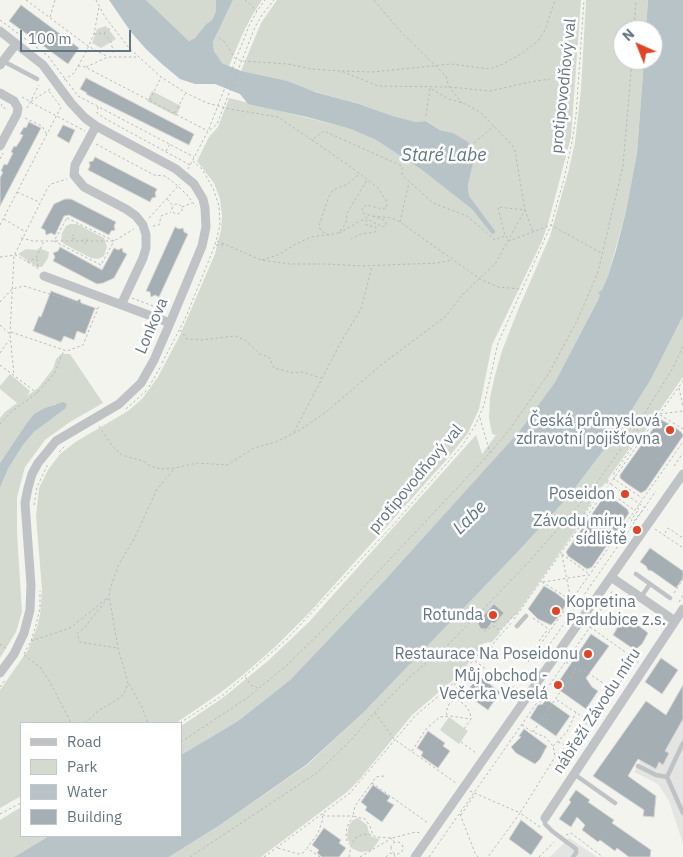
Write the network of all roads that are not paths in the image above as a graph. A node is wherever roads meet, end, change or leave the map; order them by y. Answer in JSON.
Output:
{"nodes":[{"id":1,"x":0,"y":31,"type":"edge"},
{"id":2,"x":16,"y":44,"type":"junction"},
{"id":3,"x":1,"y":63,"type":"edge"},
{"id":4,"x":37,"y":79,"type":"dead end"},
{"id":5,"x":0,"y":93,"type":"edge"},
{"id":6,"x":96,"y":126,"type":"junction"},
{"id":7,"x":0,"y":146,"type":"edge"},
{"id":8,"x":44,"y":276,"type":"dead end"},
{"id":9,"x":121,"y":305,"type":"junction"},
{"id":10,"x":166,"y":322,"type":"junction"},
{"id":11,"x":683,"y":474,"type":"edge"},
{"id":12,"x":636,"y":574,"type":"dead end"},
{"id":13,"x":611,"y":576,"type":"junction"},
{"id":14,"x":650,"y":584,"type":"junction"},
{"id":15,"x":641,"y":597,"type":"junction"},
{"id":16,"x":670,"y":598,"type":"dead end"},
{"id":17,"x":683,"y":608,"type":"edge"},
{"id":18,"x":527,"y":615,"type":"road end"},
{"id":19,"x":672,"y":619,"type":"junction"},
{"id":20,"x":517,"y":626,"type":"dead end"},
{"id":21,"x":5,"y":674,"type":"edge"},
{"id":22,"x":683,"y":743,"type":"edge"},
{"id":23,"x":638,"y":766,"type":"dead end"},
{"id":24,"x":574,"y":774,"type":"junction"},
{"id":25,"x":667,"y":777,"type":"junction"},
{"id":26,"x":615,"y":803,"type":"dead end"},
{"id":27,"x":683,"y":814,"type":"edge"},
{"id":28,"x":545,"y":818,"type":"joint"},
{"id":29,"x":415,"y":857,"type":"edge"},
{"id":30,"x":574,"y":857,"type":"edge"}],
"edges":[{"from":1,"to":2,"type":"street","name":"Lonkova"},
{"from":2,"to":3,"type":"street"},
{"from":2,"to":6,"type":"street","name":"Lonkova"},
{"from":3,"to":4,"type":"lane"},
{"from":5,"to":7,"type":"street"},
{"from":6,"to":9,"type":"street"},
{"from":6,"to":10,"type":"street","name":"Lonkova"},
{"from":8,"to":9,"type":"street"},
{"from":9,"to":10,"type":"street"},
{"from":10,"to":21,"type":"street","name":"Lonkova"},
{"from":11,"to":13,"type":"street"},
{"from":12,"to":14,"type":"lane"},
{"from":13,"to":15,"type":"street"},
{"from":13,"to":29,"type":"street"},
{"from":14,"to":15,"type":"lane"},
{"from":14,"to":16,"type":"lane"},
{"from":15,"to":19,"type":"street"},
{"from":17,"to":19,"type":"street","name":"nábřeží Závodu míru"},
{"from":18,"to":20,"type":"lane"},
{"from":19,"to":24,"type":"street","name":"nábřeží Závodu míru"},
{"from":22,"to":25,"type":"lane"},
{"from":23,"to":25,"type":"lane"},
{"from":24,"to":26,"type":"lane"},
{"from":24,"to":28,"type":"street","name":"nábřeží Závodu míru"},
{"from":25,"to":27,"type":"lane"},
{"from":28,"to":30,"type":"lane"}]}
